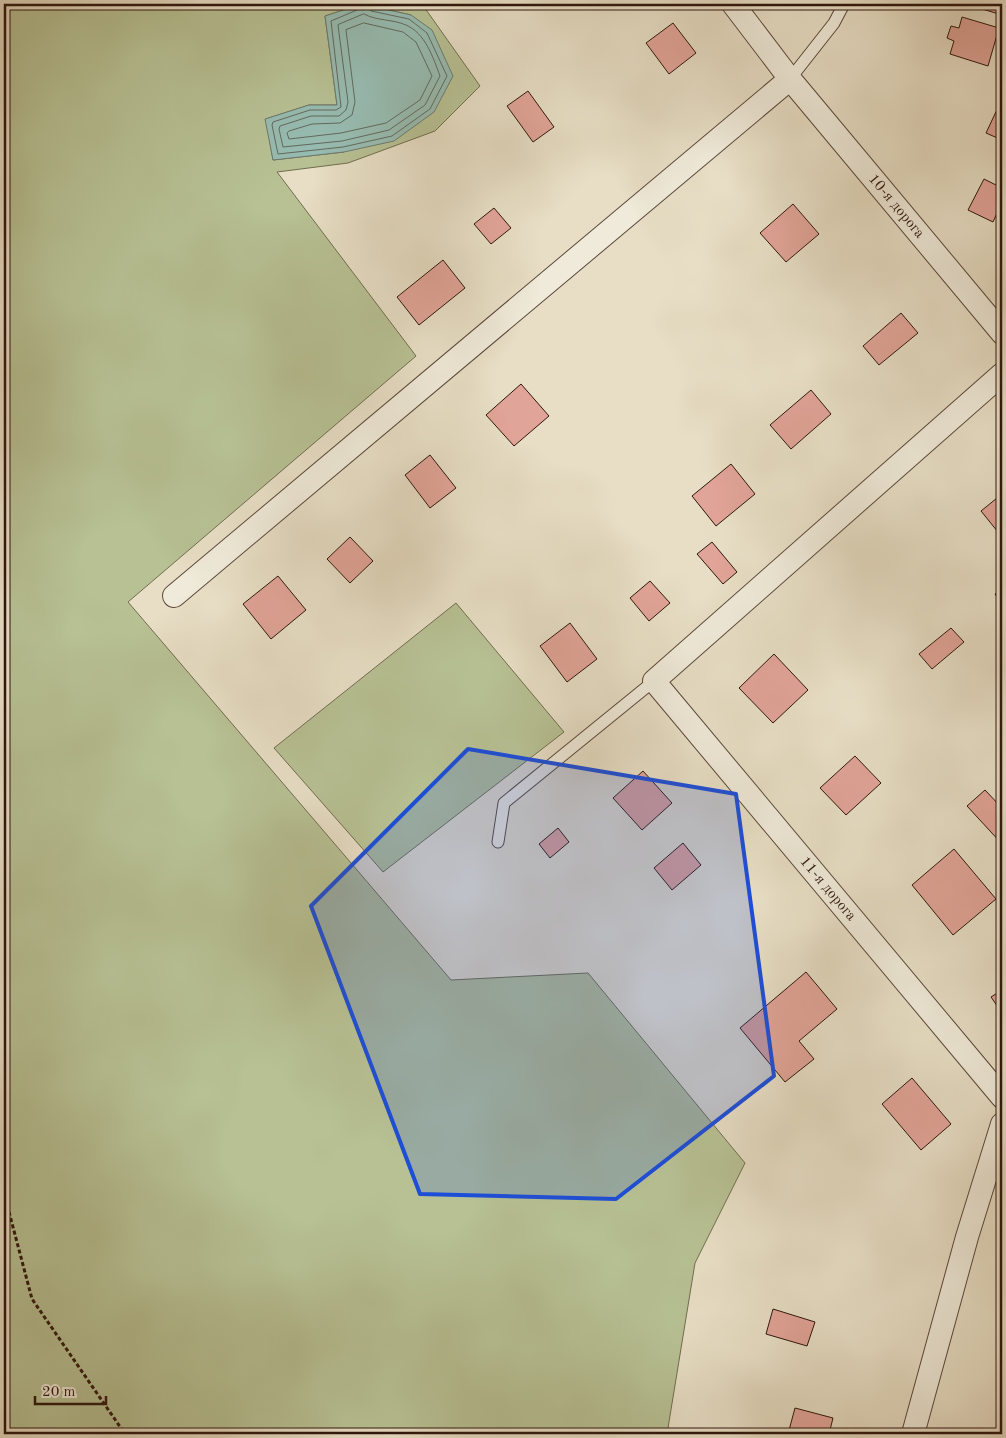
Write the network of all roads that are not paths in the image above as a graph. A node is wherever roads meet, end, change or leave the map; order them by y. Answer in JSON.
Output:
{"nodes":[{"id":1,"x":733,"y":4,"type":"edge"},
{"id":2,"x":844,"y":4,"type":"edge"},
{"id":3,"x":790,"y":78,"type":"junction"},
{"id":4,"x":1002,"y":333,"type":"edge"},
{"id":5,"x":1002,"y":374,"type":"edge"},
{"id":6,"x":174,"y":596,"type":"dead end"},
{"id":7,"x":654,"y":681,"type":"junction"},
{"id":8,"x":498,"y":842,"type":"dead end"},
{"id":9,"x":1002,"y":1097,"type":"edge"},
{"id":10,"x":1002,"y":1124,"type":"edge"},
{"id":11,"x":913,"y":1434,"type":"edge"}],
"edges":[{"from":1,"to":3,"type":"street","name":"10-я дорога"},
{"from":2,"to":3,"type":"lane"},
{"from":3,"to":4,"type":"street","name":"10-я дорога"},
{"from":3,"to":6,"type":"street"},
{"from":5,"to":7,"type":"street"},
{"from":7,"to":8,"type":"lane"},
{"from":7,"to":9,"type":"street","name":"11-я дорога"},
{"from":10,"to":11,"type":"street"}]}
